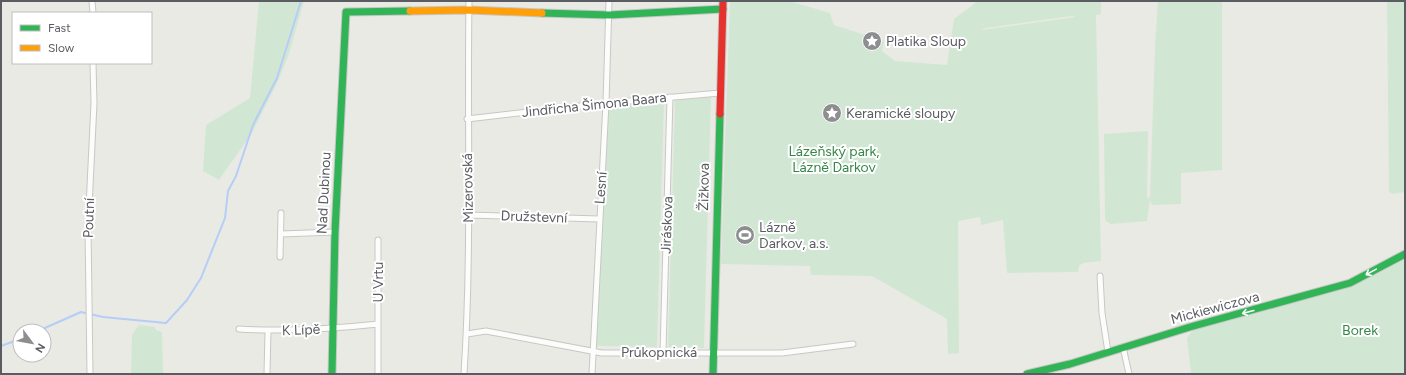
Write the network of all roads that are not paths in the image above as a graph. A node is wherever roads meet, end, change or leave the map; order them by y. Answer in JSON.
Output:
{"nodes":[{"id":1,"x":92,"y":1,"type":"edge"},
{"id":2,"x":469,"y":1,"type":"edge"},
{"id":3,"x":609,"y":1,"type":"edge"},
{"id":4,"x":723,"y":5,"type":"edge"},
{"id":5,"x":469,"y":10,"type":"junction"},
{"id":6,"x":93,"y":12,"type":"edge"},
{"id":7,"x":609,"y":15,"type":"junction"},
{"id":8,"x":93,"y":64,"type":"edge"},
{"id":9,"x":720,"y":93,"type":"junction"},
{"id":10,"x":670,"y":97,"type":"junction"},
{"id":11,"x":606,"y":103,"type":"junction"},
{"id":12,"x":467,"y":119,"type":"junction"},
{"id":13,"x":281,"y":213,"type":"dead end"},
{"id":14,"x":469,"y":215,"type":"junction"},
{"id":15,"x":599,"y":219,"type":"junction"},
{"id":16,"x":335,"y":232,"type":"junction"},
{"id":17,"x":282,"y":234,"type":"junction"},
{"id":18,"x":378,"y":240,"type":"dead end"},
{"id":19,"x":1405,"y":254,"type":"edge"},
{"id":20,"x":280,"y":257,"type":"dead end"},
{"id":21,"x":1100,"y":276,"type":"dead end"},
{"id":22,"x":378,"y":324,"type":"junction"},
{"id":23,"x":239,"y":329,"type":"dead end"},
{"id":24,"x":334,"y":329,"type":"junction"},
{"id":25,"x":268,"y":331,"type":"junction"},
{"id":26,"x":467,"y":334,"type":"junction"},
{"id":27,"x":853,"y":344,"type":"dead end"},
{"id":28,"x":1123,"y":348,"type":"junction"},
{"id":29,"x":593,"y":352,"type":"junction"},
{"id":30,"x":663,"y":352,"type":"junction"},
{"id":31,"x":713,"y":352,"type":"junction"},
{"id":32,"x":1108,"y":352,"type":"junction"},
{"id":33,"x":90,"y":374,"type":"edge"},
{"id":34,"x":267,"y":374,"type":"edge"},
{"id":35,"x":332,"y":374,"type":"edge"},
{"id":36,"x":378,"y":374,"type":"edge"},
{"id":37,"x":464,"y":374,"type":"edge"},
{"id":38,"x":592,"y":374,"type":"edge"},
{"id":39,"x":713,"y":374,"type":"edge"},
{"id":40,"x":1027,"y":374,"type":"edge"},
{"id":41,"x":1129,"y":374,"type":"edge"}],
"edges":[{"from":1,"to":6,"type":"street"},
{"from":2,"to":5,"type":"street","name":"Mizerovská"},
{"from":3,"to":7,"type":"street","name":"Lesní"},
{"from":4,"to":7,"type":"street"},
{"from":4,"to":9,"type":"street","name":"Žižkova"},
{"from":5,"to":7,"type":"street"},
{"from":5,"to":12,"type":"street","name":"Mizerovská"},
{"from":5,"to":16,"type":"street","name":"Nad Dubinou"},
{"from":7,"to":11,"type":"street","name":"Lesní"},
{"from":8,"to":33,"type":"street","name":"Poutní"},
{"from":9,"to":10,"type":"street","name":"Jindřicha Šimona Baara"},
{"from":9,"to":31,"type":"street","name":"Žižkova"},
{"from":10,"to":11,"type":"street","name":"Jindřicha Šimona Baara"},
{"from":10,"to":30,"type":"street","name":"Jiráskova"},
{"from":11,"to":12,"type":"street","name":"Jindřicha Šimona Baara"},
{"from":11,"to":15,"type":"street","name":"Lesní"},
{"from":12,"to":14,"type":"street","name":"Mizerovská"},
{"from":13,"to":17,"type":"street"},
{"from":14,"to":15,"type":"street","name":"Družstevní"},
{"from":14,"to":26,"type":"street","name":"Mizerovská"},
{"from":15,"to":29,"type":"street","name":"Lesní"},
{"from":16,"to":17,"type":"street"},
{"from":16,"to":24,"type":"street","name":"Nad Dubinou"},
{"from":17,"to":20,"type":"street"},
{"from":18,"to":22,"type":"street","name":"U Vrtu"},
{"from":19,"to":28,"type":"street","name":"Mickiewiczova","one_way":true},
{"from":21,"to":32,"type":"street"},
{"from":22,"to":24,"type":"street"},
{"from":22,"to":36,"type":"street","name":"U Vrtu"},
{"from":23,"to":25,"type":"street","name":"K Lípě"},
{"from":24,"to":25,"type":"street","name":"K Lípě"},
{"from":24,"to":35,"type":"street","name":"Nad Dubinou"},
{"from":25,"to":34,"type":"street","name":"K Lípě"},
{"from":26,"to":29,"type":"street","name":"Průkopnická"},
{"from":26,"to":37,"type":"street","name":"Mizerovská"},
{"from":27,"to":31,"type":"street","name":"Průkopnická"},
{"from":28,"to":32,"type":"street","name":"Mickiewiczova"},
{"from":28,"to":41,"type":"street"},
{"from":29,"to":30,"type":"street","name":"Průkopnická"},
{"from":29,"to":38,"type":"street","name":"Lesní"},
{"from":30,"to":31,"type":"street","name":"Průkopnická"},
{"from":31,"to":39,"type":"street","name":"Žižkova"},
{"from":32,"to":40,"type":"street","name":"Mickiewiczova"}]}
